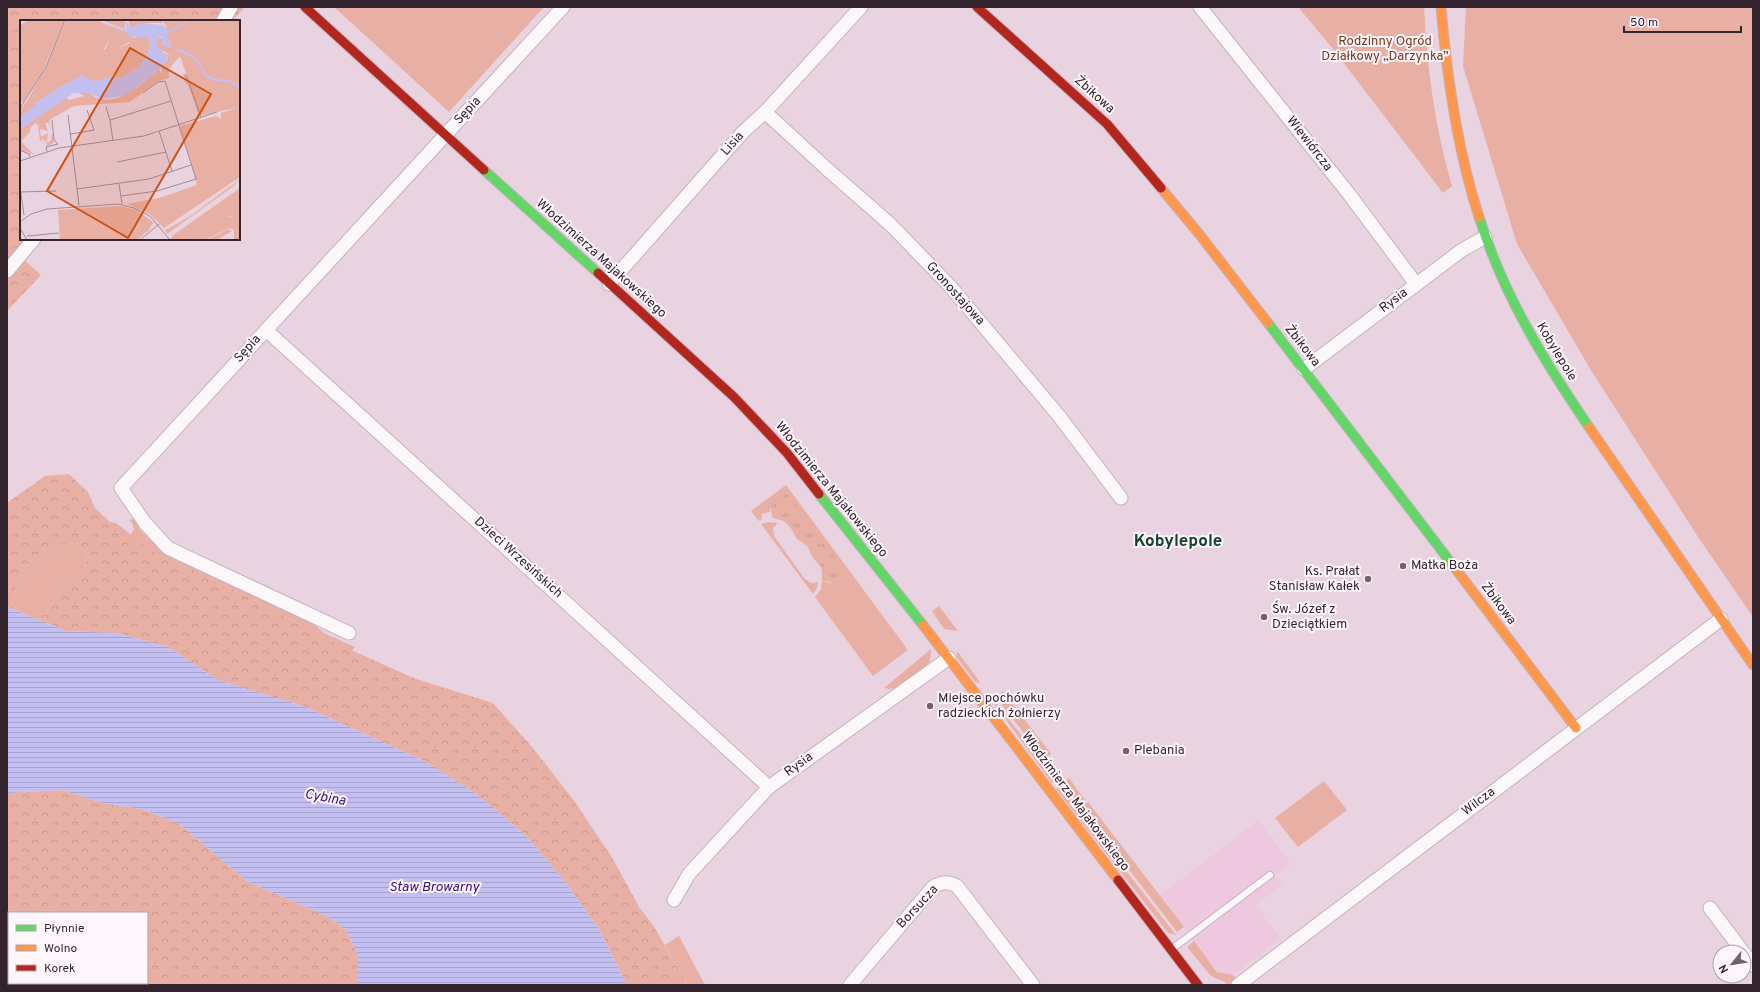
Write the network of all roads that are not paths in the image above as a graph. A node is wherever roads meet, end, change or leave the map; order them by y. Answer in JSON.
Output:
{"nodes":[{"id":1,"x":231,"y":7,"type":"edge"},
{"id":2,"x":305,"y":7,"type":"edge"},
{"id":3,"x":563,"y":7,"type":"edge"},
{"id":4,"x":861,"y":7,"type":"edge"},
{"id":5,"x":977,"y":7,"type":"edge"},
{"id":6,"x":1200,"y":7,"type":"edge"},
{"id":7,"x":1441,"y":7,"type":"edge"},
{"id":8,"x":224,"y":20,"type":"edge"},
{"id":9,"x":765,"y":112,"type":"junction"},
{"id":10,"x":445,"y":135,"type":"junction"},
{"id":11,"x":1486,"y":237,"type":"junction"},
{"id":12,"x":33,"y":240,"type":"edge"},
{"id":13,"x":7,"y":272,"type":"edge"},
{"id":14,"x":609,"y":284,"type":"junction"},
{"id":15,"x":1416,"y":284,"type":"junction"},
{"id":16,"x":266,"y":330,"type":"junction"},
{"id":17,"x":1304,"y":369,"type":"junction"},
{"id":18,"x":1121,"y":498,"type":"dead end"},
{"id":19,"x":1721,"y":619,"type":"junction"},
{"id":20,"x":350,"y":633,"type":"dead end"},
{"id":21,"x":949,"y":658,"type":"junction"},
{"id":22,"x":1753,"y":666,"type":"edge"},
{"id":23,"x":1576,"y":728,"type":"junction"},
{"id":24,"x":770,"y":787,"type":"junction"},
{"id":25,"x":1270,"y":875,"type":"dead end"},
{"id":26,"x":674,"y":900,"type":"dead end"},
{"id":27,"x":1710,"y":908,"type":"dead end"},
{"id":28,"x":1738,"y":944,"type":"edge"},
{"id":29,"x":1171,"y":949,"type":"junction"},
{"id":30,"x":850,"y":985,"type":"edge"},
{"id":31,"x":1033,"y":985,"type":"edge"},
{"id":32,"x":1198,"y":985,"type":"edge"},
{"id":33,"x":1238,"y":985,"type":"edge"}],
"edges":[{"from":1,"to":8,"type":"street"},
{"from":2,"to":10,"type":"street","name":"Włodzimierza Majakowskiego"},
{"from":3,"to":10,"type":"street","name":"Sępia"},
{"from":4,"to":9,"type":"street","name":"Lisia"},
{"from":5,"to":17,"type":"street","name":"Żbikowa"},
{"from":6,"to":15,"type":"street","name":"Wiewiórcza"},
{"from":7,"to":11,"type":"street","name":"Kobylepole"},
{"from":9,"to":14,"type":"street","name":"Lisia"},
{"from":9,"to":18,"type":"street","name":"Gronostajowa"},
{"from":10,"to":14,"type":"street","name":"Włodzimierza Majakowskiego"},
{"from":10,"to":16,"type":"street","name":"Sępia"},
{"from":11,"to":15,"type":"street","name":"Rysia"},
{"from":11,"to":19,"type":"street","name":"Kobylepole"},
{"from":12,"to":13,"type":"street"},
{"from":14,"to":21,"type":"street","name":"Włodzimierza Majakowskiego"},
{"from":15,"to":17,"type":"street","name":"Rysia"},
{"from":16,"to":20,"type":"street","name":"Sępia"},
{"from":16,"to":24,"type":"street","name":"Dzieci Wrzesińskich"},
{"from":17,"to":23,"type":"street","name":"Żbikowa"},
{"from":19,"to":22,"type":"street","name":"Kobylepole"},
{"from":19,"to":23,"type":"street","name":"Wilcza"},
{"from":21,"to":24,"type":"street","name":"Rysia"},
{"from":21,"to":29,"type":"street","name":"Włodzimierza Majakowskiego"},
{"from":23,"to":33,"type":"street","name":"Wilcza"},
{"from":24,"to":26,"type":"street","name":"Rysia"},
{"from":25,"to":29,"type":"lane"},
{"from":27,"to":28,"type":"street"},
{"from":29,"to":32,"type":"street","name":"Włodzimierza Majakowskiego"},
{"from":30,"to":31,"type":"street","name":"Borsucza"}]}
